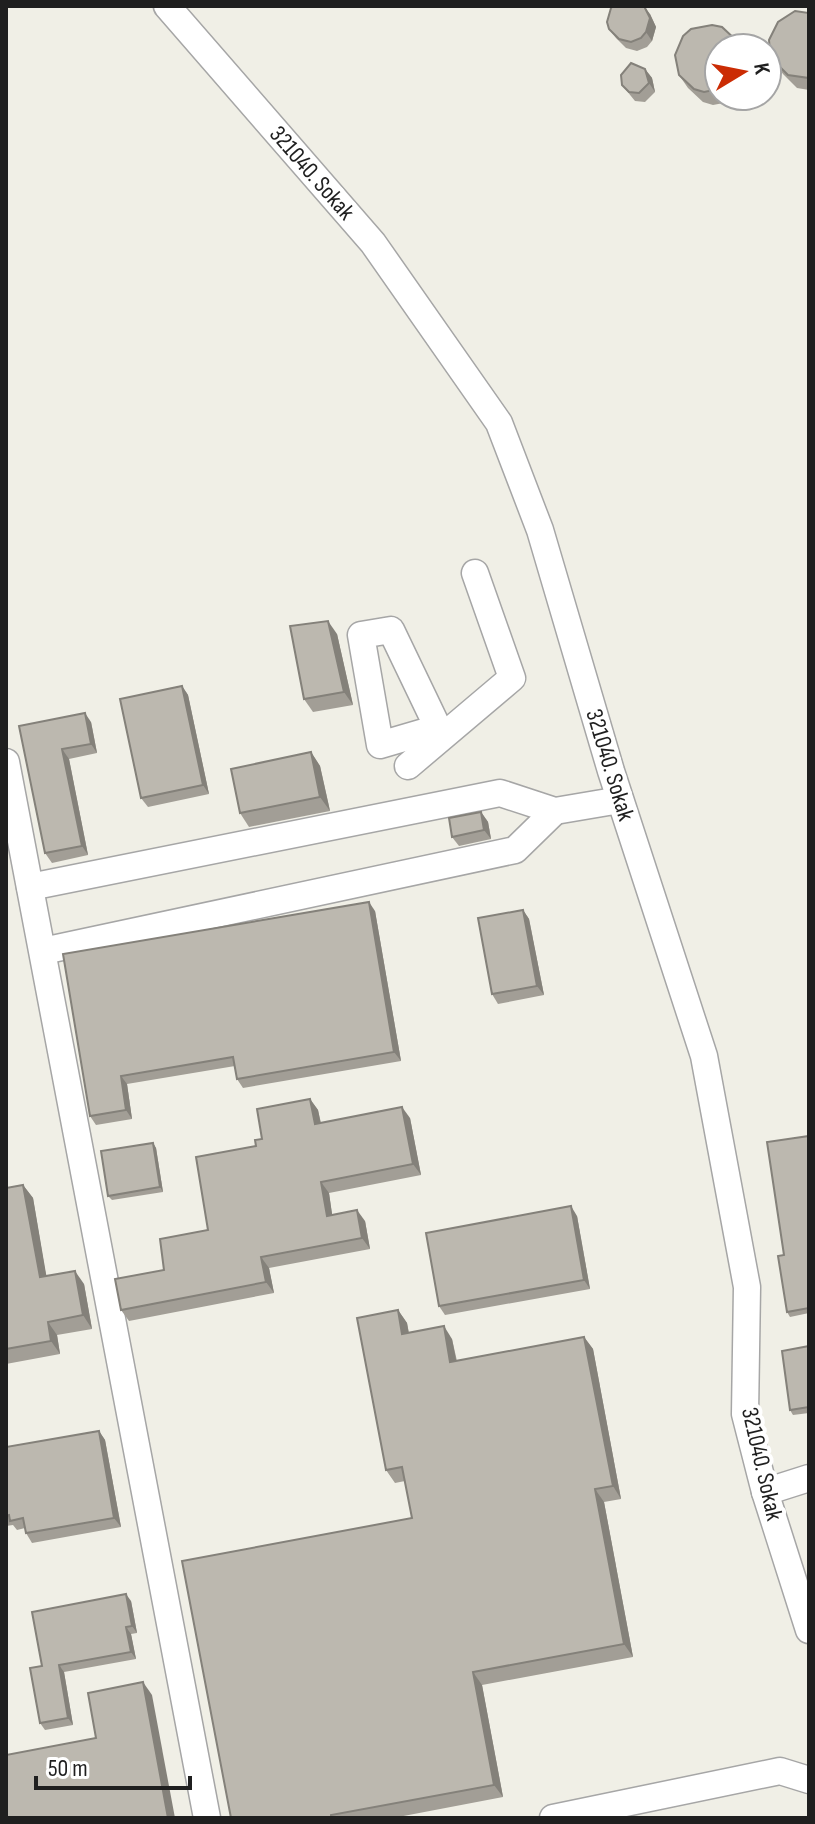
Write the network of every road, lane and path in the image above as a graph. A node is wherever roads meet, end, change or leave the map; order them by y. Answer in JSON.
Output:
{"nodes":[{"id":1,"x":167,"y":6,"type":"edge"},
{"id":2,"x":475,"y":573,"type":"dead end"},
{"id":3,"x":402,"y":738,"type":"dead end"},
{"id":4,"x":6,"y":762,"type":"edge"},
{"id":5,"x":408,"y":766,"type":"junction"},
{"id":6,"x":620,"y":800,"type":"junction"},
{"id":7,"x":417,"y":809,"type":"junction"},
{"id":8,"x":555,"y":811,"type":"junction"},
{"id":9,"x":30,"y":887,"type":"junction"},
{"id":10,"x":43,"y":951,"type":"junction"},
{"id":11,"x":809,"y":1478,"type":"edge"},
{"id":12,"x":765,"y":1492,"type":"junction"},
{"id":13,"x":809,"y":1630,"type":"edge"},
{"id":14,"x":809,"y":1780,"type":"edge"},
{"id":15,"x":207,"y":1818,"type":"edge"},
{"id":16,"x":553,"y":1818,"type":"edge"}],
"edges":[{"from":1,"to":6,"type":"street","name":"321040. Sokak"},
{"from":2,"to":5,"type":"street"},
{"from":3,"to":5,"type":"street"},
{"from":4,"to":9,"type":"street"},
{"from":5,"to":7,"type":"street"},
{"from":6,"to":8,"type":"street"},
{"from":6,"to":12,"type":"street","name":"321040. Sokak"},
{"from":7,"to":8,"type":"street"},
{"from":7,"to":9,"type":"street"},
{"from":8,"to":10,"type":"street"},
{"from":9,"to":10,"type":"street"},
{"from":10,"to":15,"type":"street"},
{"from":11,"to":12,"type":"street"},
{"from":12,"to":13,"type":"street","name":"321040. Sokak"},
{"from":14,"to":16,"type":"street"}]}
